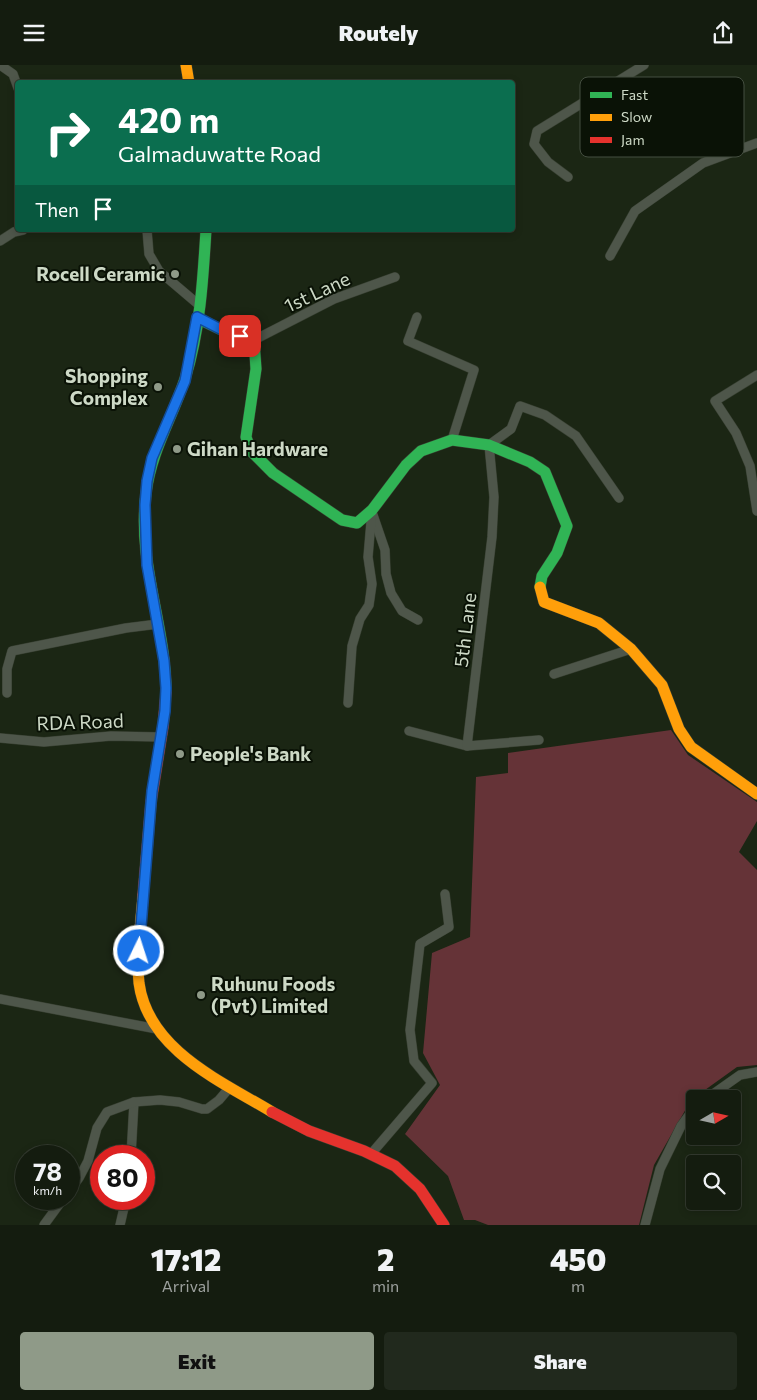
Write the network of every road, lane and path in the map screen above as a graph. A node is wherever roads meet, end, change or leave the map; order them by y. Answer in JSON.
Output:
{"nodes":[{"id":1,"x":0,"y":65,"type":"edge"},
{"id":2,"x":186,"y":65,"type":"edge"},
{"id":3,"x":644,"y":65,"type":"edge"},
{"id":4,"x":625,"y":77,"type":"edge"},
{"id":5,"x":15,"y":80,"type":"edge"},
{"id":6,"x":188,"y":80,"type":"edge"},
{"id":7,"x":580,"y":104,"type":"edge"},
{"id":8,"x":757,"y":143,"type":"edge"},
{"id":9,"x":744,"y":148,"type":"edge"},
{"id":10,"x":719,"y":157,"type":"edge"},
{"id":11,"x":568,"y":177,"type":"dead end"},
{"id":12,"x":17,"y":232,"type":"edge"},
{"id":13,"x":147,"y":232,"type":"edge"},
{"id":14,"x":206,"y":232,"type":"edge"},
{"id":15,"x":0,"y":241,"type":"edge"},
{"id":16,"x":610,"y":255,"type":"dead end"},
{"id":17,"x":395,"y":277,"type":"dead end"},
{"id":18,"x":199,"y":305,"type":"junction"},
{"id":19,"x":197,"y":317,"type":"junction"},
{"id":20,"x":417,"y":317,"type":"dead end"},
{"id":21,"x":254,"y":340,"type":"junction"},
{"id":22,"x":757,"y":375,"type":"edge"},
{"id":23,"x":452,"y":440,"type":"junction"},
{"id":24,"x":489,"y":445,"type":"junction"},
{"id":25,"x":756,"y":497,"type":"edge"},
{"id":26,"x":619,"y":498,"type":"dead end"},
{"id":27,"x":372,"y":510,"type":"junction"},
{"id":28,"x":757,"y":511,"type":"edge"},
{"id":29,"x":418,"y":620,"type":"dead end"},
{"id":30,"x":158,"y":625,"type":"junction"},
{"id":31,"x":631,"y":649,"type":"junction"},
{"id":32,"x":554,"y":674,"type":"dead end"},
{"id":33,"x":6,"y":693,"type":"dead end"},
{"id":34,"x":348,"y":703,"type":"dead end"},
{"id":35,"x":410,"y":731,"type":"dead end"},
{"id":36,"x":0,"y":737,"type":"edge"},
{"id":37,"x":161,"y":737,"type":"junction"},
{"id":38,"x":539,"y":740,"type":"dead end"},
{"id":39,"x":467,"y":746,"type":"junction"},
{"id":40,"x":757,"y":794,"type":"edge"},
{"id":41,"x":445,"y":894,"type":"dead end"},
{"id":42,"x":0,"y":999,"type":"edge"},
{"id":43,"x":158,"y":1029,"type":"junction"},
{"id":44,"x":757,"y":1072,"type":"edge"},
{"id":45,"x":230,"y":1087,"type":"junction"},
{"id":46,"x":719,"y":1090,"type":"edge"},
{"id":47,"x":134,"y":1102,"type":"junction"},
{"id":48,"x":686,"y":1119,"type":"edge"},
{"id":49,"x":132,"y":1145,"type":"edge"},
{"id":50,"x":371,"y":1154,"type":"junction"},
{"id":51,"x":80,"y":1176,"type":"edge"},
{"id":52,"x":55,"y":1210,"type":"edge"},
{"id":53,"x":123,"y":1210,"type":"edge"},
{"id":54,"x":44,"y":1225,"type":"edge"},
{"id":55,"x":120,"y":1225,"type":"edge"},
{"id":56,"x":447,"y":1225,"type":"edge"},
{"id":57,"x":645,"y":1225,"type":"edge"}],
"edges":[{"from":1,"to":5,"type":"street"},
{"from":2,"to":6,"type":"main road"},
{"from":3,"to":4,"type":"street"},
{"from":7,"to":11,"type":"street"},
{"from":8,"to":9,"type":"street"},
{"from":10,"to":16,"type":"street"},
{"from":12,"to":15,"type":"street"},
{"from":13,"to":18,"type":"street"},
{"from":14,"to":18,"type":"main road"},
{"from":17,"to":21,"type":"street","name":"1st Lane"},
{"from":18,"to":19,"type":"main road"},
{"from":19,"to":21,"type":"main road"},
{"from":19,"to":30,"type":"main road"},
{"from":20,"to":23,"type":"street"},
{"from":21,"to":27,"type":"main road"},
{"from":22,"to":25,"type":"street"},
{"from":23,"to":24,"type":"main road"},
{"from":23,"to":27,"type":"main road"},
{"from":24,"to":26,"type":"street"},
{"from":24,"to":31,"type":"main road"},
{"from":24,"to":39,"type":"street","name":"5th Lane"},
{"from":25,"to":28,"type":"street"},
{"from":27,"to":29,"type":"street"},
{"from":27,"to":34,"type":"street"},
{"from":30,"to":33,"type":"street"},
{"from":30,"to":37,"type":"main road"},
{"from":31,"to":32,"type":"street"},
{"from":31,"to":40,"type":"main road"},
{"from":35,"to":39,"type":"street"},
{"from":36,"to":37,"type":"street","name":"RDA Road"},
{"from":37,"to":43,"type":"main road"},
{"from":38,"to":39,"type":"street"},
{"from":41,"to":50,"type":"street"},
{"from":42,"to":43,"type":"street"},
{"from":43,"to":45,"type":"main road"},
{"from":44,"to":46,"type":"street"},
{"from":45,"to":47,"type":"street"},
{"from":45,"to":50,"type":"main road"},
{"from":47,"to":49,"type":"street"},
{"from":47,"to":51,"type":"street"},
{"from":48,"to":57,"type":"street"},
{"from":50,"to":56,"type":"main road"},
{"from":52,"to":54,"type":"street"},
{"from":53,"to":55,"type":"street"}]}
